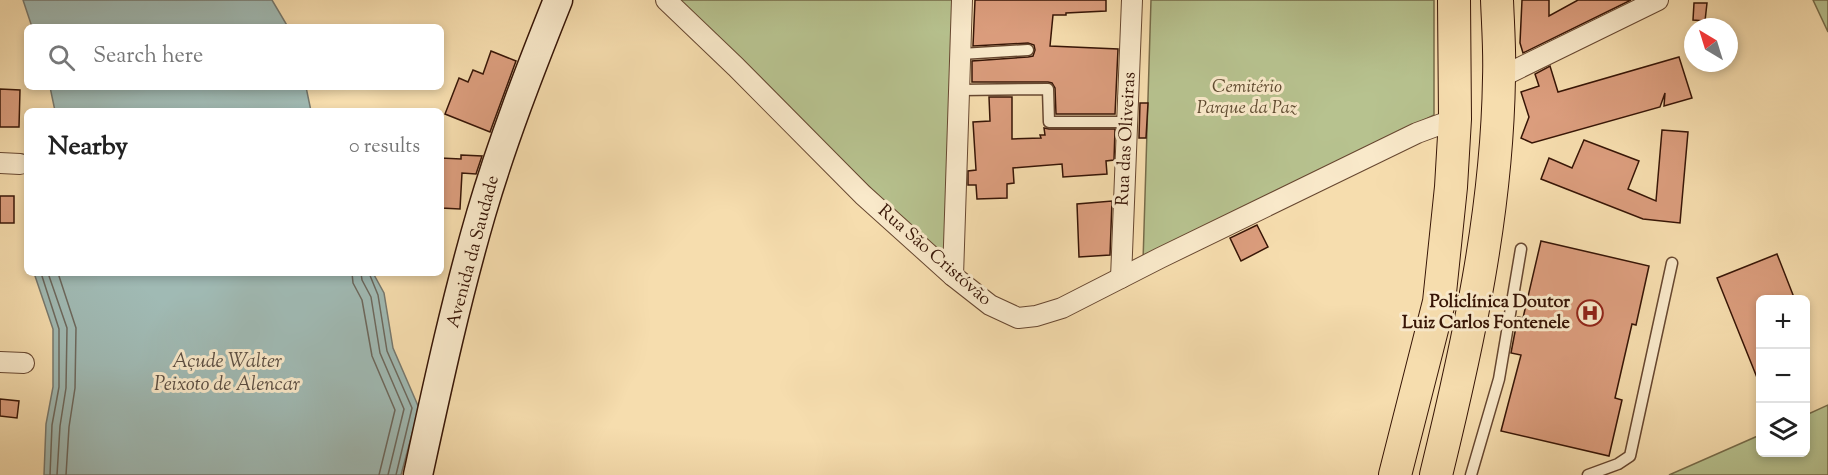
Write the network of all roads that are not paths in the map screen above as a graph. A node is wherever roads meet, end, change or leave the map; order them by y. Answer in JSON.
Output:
{"nodes":[{"id":1,"x":558,"y":0,"type":"edge"},
{"id":2,"x":666,"y":0,"type":"edge"},
{"id":3,"x":962,"y":0,"type":"edge"},
{"id":4,"x":1132,"y":0,"type":"edge"},
{"id":5,"x":1454,"y":0,"type":"edge"},
{"id":6,"x":1497,"y":0,"type":"edge"},
{"id":7,"x":1658,"y":0,"type":"edge"},
{"id":8,"x":1028,"y":50,"type":"dead end"},
{"id":9,"x":961,"y":54,"type":"junction"},
{"id":10,"x":1499,"y":78,"type":"junction"},
{"id":11,"x":960,"y":90,"type":"junction"},
{"id":12,"x":1455,"y":119,"type":"junction"},
{"id":13,"x":1128,"y":122,"type":"junction"},
{"id":14,"x":1451,"y":187,"type":"junction"},
{"id":15,"x":1491,"y":191,"type":"junction"},
{"id":16,"x":1521,"y":249,"type":"dead end"},
{"id":17,"x":1672,"y":263,"type":"dead end"},
{"id":18,"x":953,"y":276,"type":"junction"},
{"id":19,"x":1121,"y":279,"type":"junction"},
{"id":20,"x":0,"y":362,"type":"edge"},
{"id":21,"x":24,"y":363,"type":"dead end"},
{"id":22,"x":418,"y":475,"type":"edge"},
{"id":23,"x":1395,"y":475,"type":"edge"},
{"id":24,"x":1436,"y":475,"type":"edge"},
{"id":25,"x":1471,"y":475,"type":"edge"},
{"id":26,"x":1588,"y":475,"type":"edge"}],
"edges":[{"from":1,"to":22,"type":"street","name":"Avenida da Saudade"},
{"from":2,"to":18,"type":"street","name":"Rua São Cristóvão"},
{"from":3,"to":9,"type":"street"},
{"from":4,"to":13,"type":"street","name":"Rua das Oliveiras"},
{"from":5,"to":12,"type":"main road"},
{"from":6,"to":10,"type":"main road"},
{"from":7,"to":10,"type":"street"},
{"from":8,"to":9,"type":"lane"},
{"from":9,"to":11,"type":"street"},
{"from":10,"to":15,"type":"main road"},
{"from":11,"to":13,"type":"lane"},
{"from":11,"to":18,"type":"street"},
{"from":12,"to":14,"type":"main road"},
{"from":12,"to":19,"type":"street","name":"Rua São Cristóvão"},
{"from":13,"to":19,"type":"street","name":"Rua das Oliveiras"},
{"from":14,"to":15,"type":"main road"},
{"from":14,"to":23,"type":"main road"},
{"from":15,"to":24,"type":"main road"},
{"from":16,"to":25,"type":"lane"},
{"from":17,"to":26,"type":"lane"},
{"from":18,"to":19,"type":"street","name":"Rua São Cristóvão"},
{"from":20,"to":21,"type":"street"}]}
